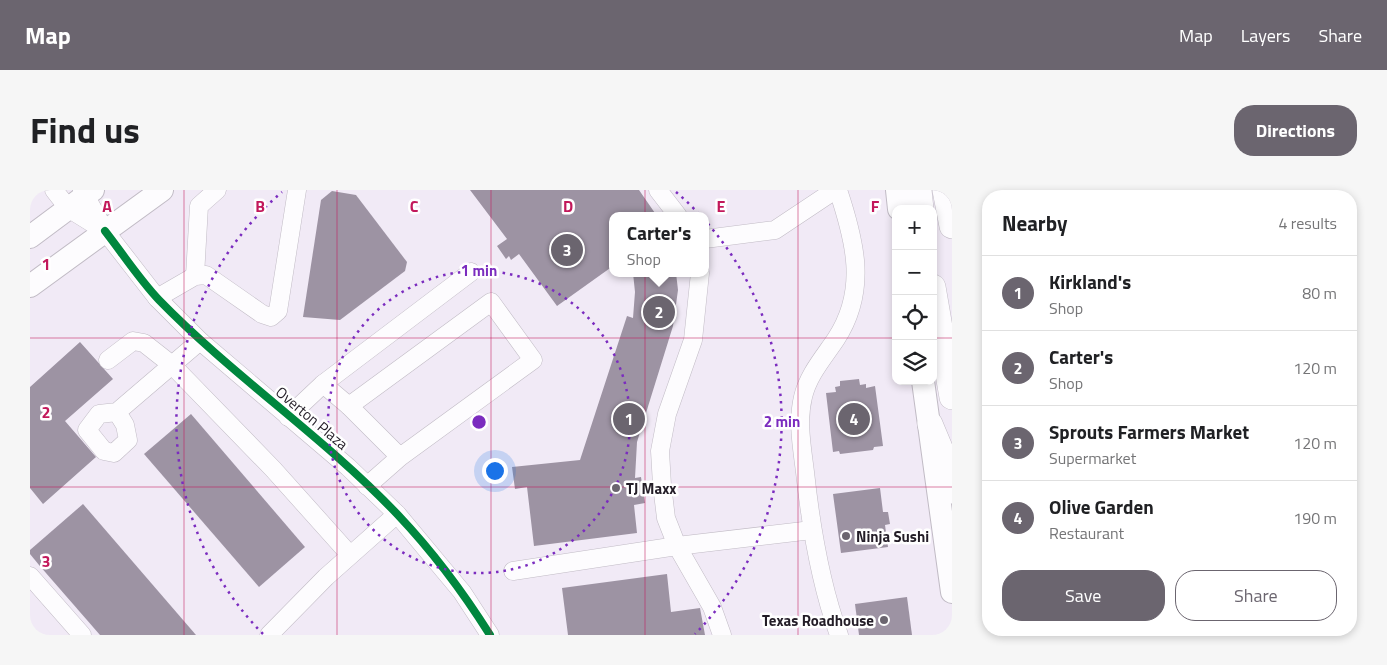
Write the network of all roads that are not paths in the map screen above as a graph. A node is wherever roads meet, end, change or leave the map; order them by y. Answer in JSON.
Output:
{"nodes":[{"id":1,"x":54,"y":190,"type":"edge"},
{"id":2,"x":162,"y":190,"type":"edge"},
{"id":3,"x":297,"y":190,"type":"edge"},
{"id":4,"x":658,"y":190,"type":"edge"},
{"id":5,"x":836,"y":190,"type":"edge"},
{"id":6,"x":897,"y":190,"type":"edge"},
{"id":7,"x":919,"y":190,"type":"edge"},
{"id":8,"x":944,"y":190,"type":"edge"},
{"id":9,"x":216,"y":191,"type":"edge"},
{"id":10,"x":87,"y":192,"type":"edge"},
{"id":11,"x":899,"y":205,"type":"edge"},
{"id":12,"x":921,"y":205,"type":"edge"},
{"id":13,"x":68,"y":208,"type":"junction"},
{"id":14,"x":675,"y":212,"type":"edge"},
{"id":15,"x":952,"y":226,"type":"edge"},
{"id":16,"x":106,"y":232,"type":"junction"},
{"id":17,"x":30,"y":237,"type":"edge"},
{"id":18,"x":709,"y":238,"type":"edge"},
{"id":19,"x":471,"y":272,"type":"dead end"},
{"id":20,"x":195,"y":276,"type":"junction"},
{"id":21,"x":700,"y":277,"type":"edge"},
{"id":22,"x":30,"y":286,"type":"edge"},
{"id":23,"x":934,"y":295,"type":"edge"},
{"id":24,"x":158,"y":298,"type":"junction"},
{"id":25,"x":200,"y":341,"type":"junction"},
{"id":26,"x":108,"y":360,"type":"dead end"},
{"id":27,"x":172,"y":365,"type":"junction"},
{"id":28,"x":323,"y":384,"type":"junction"},
{"id":29,"x":924,"y":385,"type":"edge"},
{"id":30,"x":952,"y":397,"type":"edge"},
{"id":31,"x":349,"y":406,"type":"junction"},
{"id":32,"x":117,"y":412,"type":"dead end"},
{"id":33,"x":288,"y":417,"type":"junction"},
{"id":34,"x":930,"y":424,"type":"junction"},
{"id":35,"x":400,"y":457,"type":"junction"},
{"id":36,"x":367,"y":486,"type":"junction"},
{"id":37,"x":952,"y":492,"type":"edge"},
{"id":38,"x":397,"y":514,"type":"junction"},
{"id":39,"x":812,"y":530,"type":"junction"},
{"id":40,"x":677,"y":546,"type":"junction"},
{"id":41,"x":350,"y":555,"type":"junction"},
{"id":42,"x":513,"y":571,"type":"dead end"},
{"id":43,"x":30,"y":576,"type":"edge"},
{"id":44,"x":952,"y":592,"type":"edge"},
{"id":45,"x":82,"y":635,"type":"edge"},
{"id":46,"x":268,"y":635,"type":"edge"},
{"id":47,"x":490,"y":635,"type":"edge"},
{"id":48,"x":722,"y":635,"type":"edge"},
{"id":49,"x":839,"y":635,"type":"edge"}],
"edges":[{"from":1,"to":13,"type":"street"},
{"from":2,"to":16,"type":"main road"},
{"from":3,"to":20,"type":"street"},
{"from":4,"to":14,"type":"street"},
{"from":5,"to":18,"type":"street"},
{"from":5,"to":39,"type":"street"},
{"from":6,"to":11,"type":"main road"},
{"from":7,"to":12,"type":"highway"},
{"from":8,"to":15,"type":"highway"},
{"from":9,"to":20,"type":"street"},
{"from":10,"to":13,"type":"main road"},
{"from":10,"to":16,"type":"street"},
{"from":13,"to":16,"type":"street"},
{"from":13,"to":17,"type":"main road"},
{"from":16,"to":22,"type":"main road"},
{"from":16,"to":24,"type":"street","name":"Overton Plaza"},
{"from":19,"to":28,"type":"street"},
{"from":20,"to":24,"type":"street"},
{"from":21,"to":40,"type":"street"},
{"from":23,"to":30,"type":"highway"},
{"from":24,"to":25,"type":"street","name":"Overton Plaza"},
{"from":25,"to":27,"type":"street"},
{"from":25,"to":33,"type":"street","name":"Overton Plaza"},
{"from":26,"to":27,"type":"street"},
{"from":27,"to":32,"type":"street"},
{"from":27,"to":41,"type":"street"},
{"from":28,"to":31,"type":"street"},
{"from":28,"to":33,"type":"street"},
{"from":29,"to":34,"type":"main road"},
{"from":31,"to":35,"type":"street"},
{"from":31,"to":35,"type":"street"},
{"from":33,"to":36,"type":"street","name":"Overton Plaza"},
{"from":34,"to":37,"type":"highway"},
{"from":34,"to":44,"type":"main road"},
{"from":35,"to":36,"type":"street"},
{"from":36,"to":38,"type":"street","name":"Overton Plaza"},
{"from":38,"to":41,"type":"street"},
{"from":38,"to":47,"type":"street","name":"Overton Plaza"},
{"from":39,"to":40,"type":"street"},
{"from":39,"to":49,"type":"street"},
{"from":40,"to":42,"type":"street"},
{"from":40,"to":48,"type":"street"},
{"from":41,"to":46,"type":"street"},
{"from":43,"to":45,"type":"street"}]}
